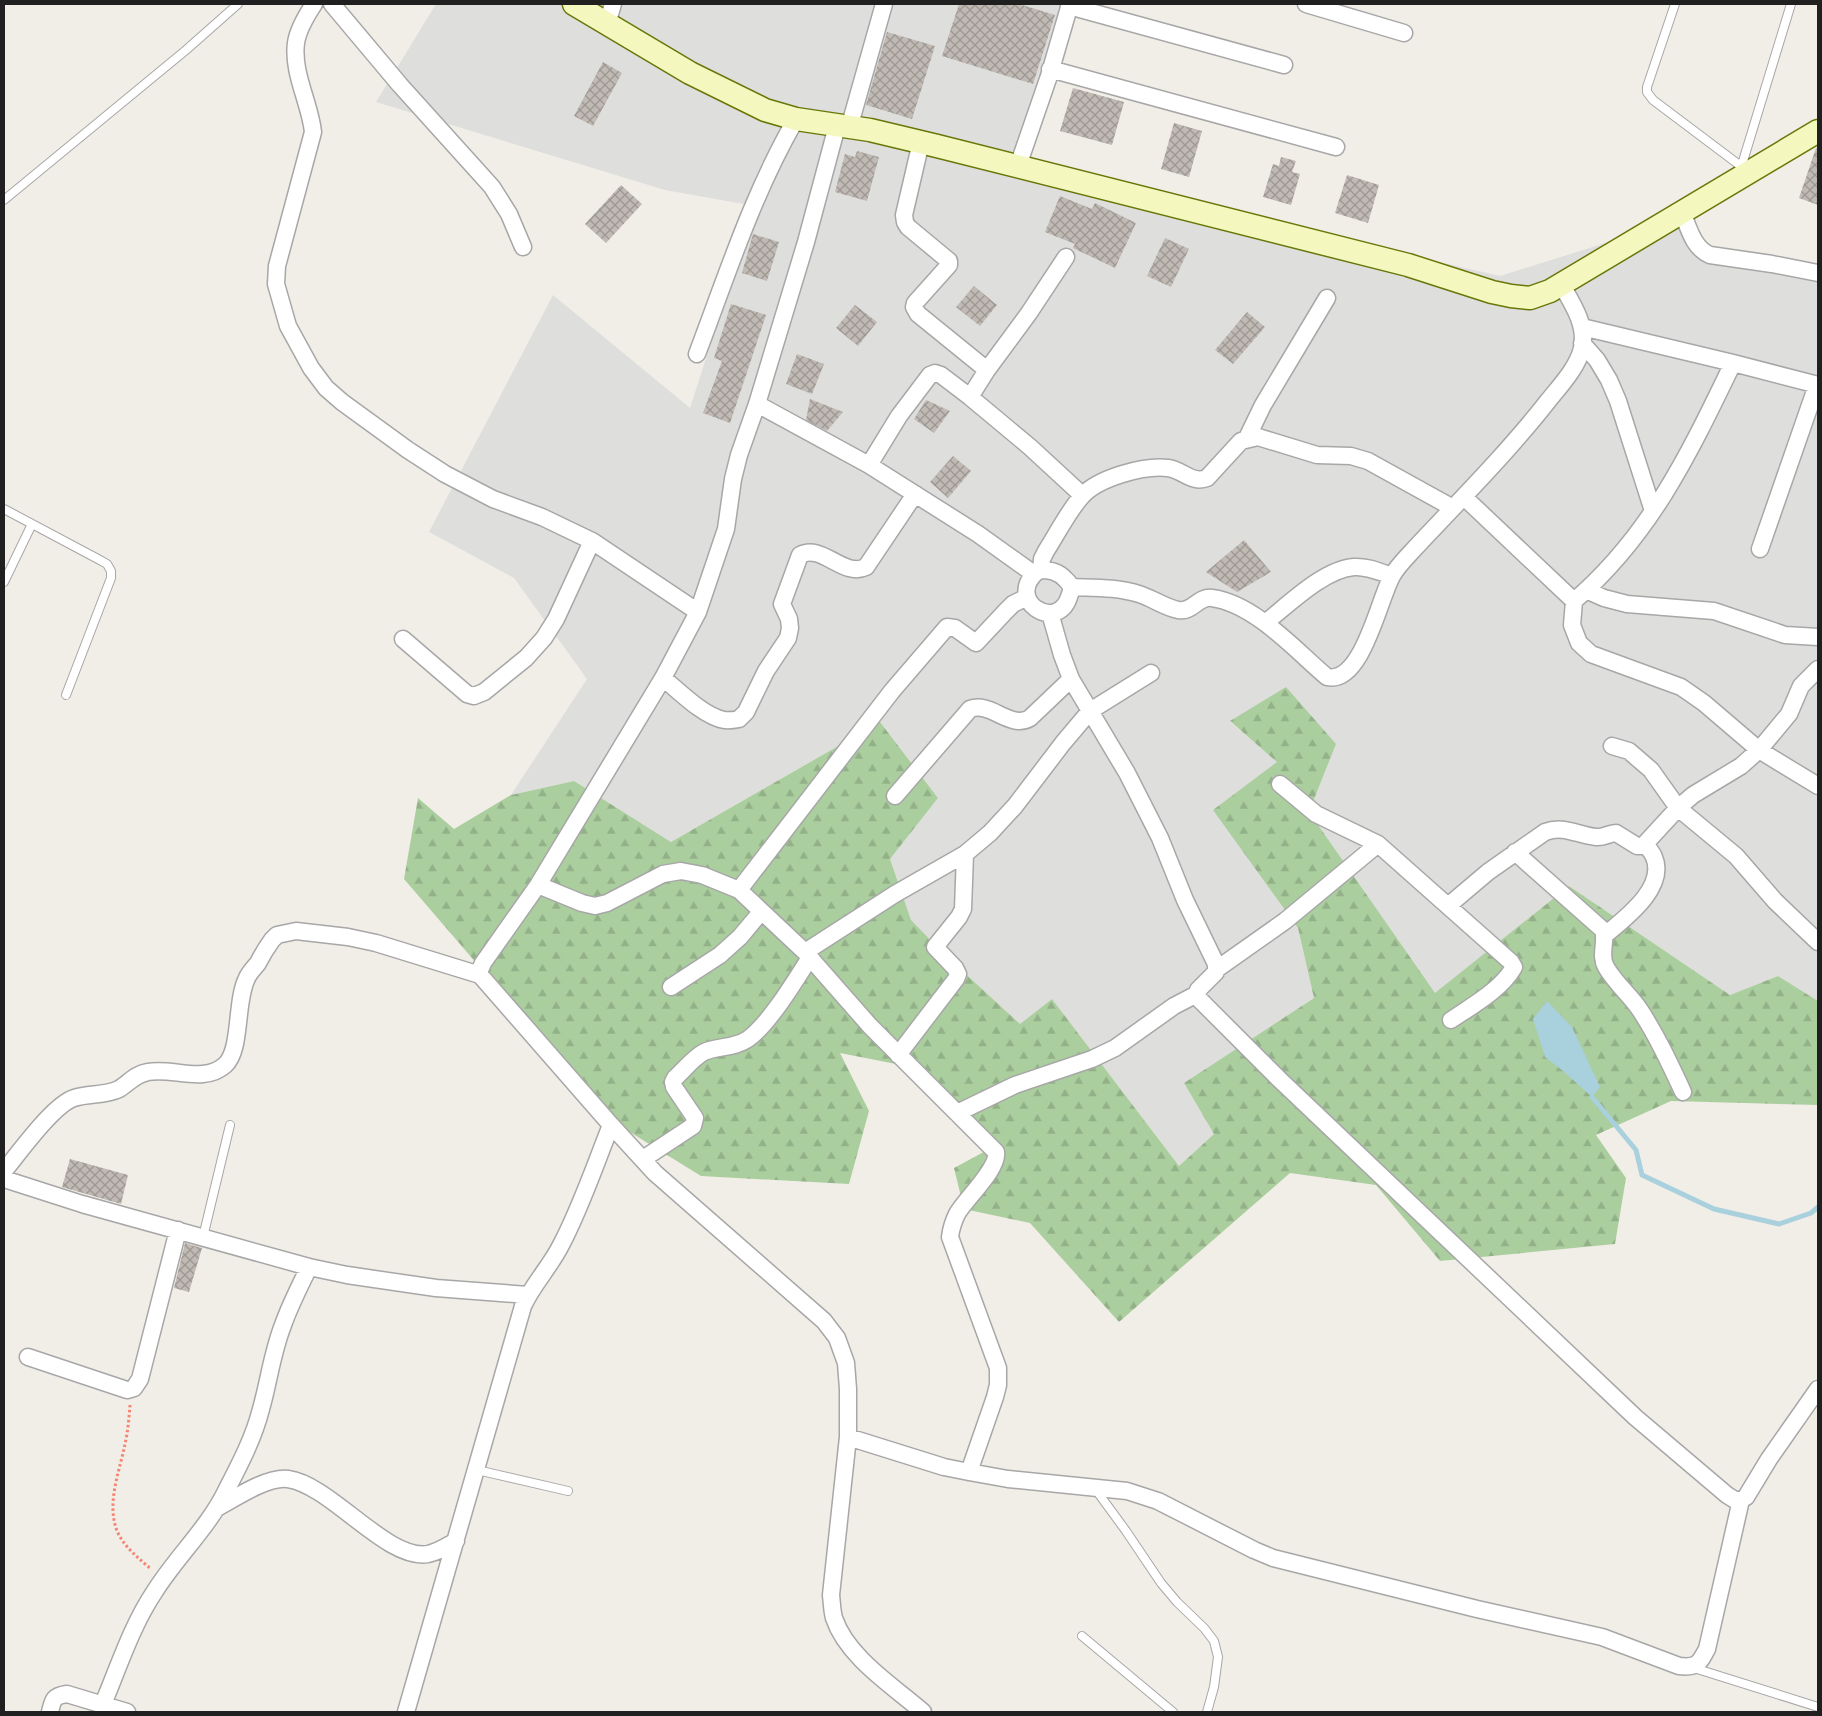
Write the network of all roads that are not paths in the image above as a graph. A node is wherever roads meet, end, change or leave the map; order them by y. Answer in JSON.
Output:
{"nodes":[{"id":1,"x":238,"y":4,"type":"edge"},
{"id":2,"x":314,"y":4,"type":"edge"},
{"id":3,"x":332,"y":4,"type":"edge"},
{"id":4,"x":574,"y":4,"type":"edge"},
{"id":5,"x":884,"y":4,"type":"edge"},
{"id":6,"x":1306,"y":4,"type":"edge"},
{"id":7,"x":1675,"y":4,"type":"edge"},
{"id":8,"x":1791,"y":4,"type":"edge"},
{"id":9,"x":1069,"y":5,"type":"edge"},
{"id":10,"x":610,"y":14,"type":"edge"},
{"id":11,"x":1404,"y":33,"type":"dead end"},
{"id":12,"x":1284,"y":65,"type":"dead end"},
{"id":13,"x":1050,"y":69,"type":"junction"},
{"id":14,"x":796,"y":119,"type":"junction"},
{"id":15,"x":843,"y":127,"type":"junction"},
{"id":16,"x":1818,"y":131,"type":"edge"},
{"id":17,"x":921,"y":142,"type":"junction"},
{"id":18,"x":1336,"y":146,"type":"dead end"},
{"id":19,"x":1018,"y":166,"type":"junction"},
{"id":20,"x":1740,"y":174,"type":"junction"},
{"id":21,"x":4,"y":200,"type":"edge"},
{"id":22,"x":1682,"y":212,"type":"junction"},
{"id":23,"x":523,"y":247,"type":"dead end"},
{"id":24,"x":1066,"y":257,"type":"dead end"},
{"id":25,"x":1818,"y":273,"type":"edge"},
{"id":26,"x":1561,"y":284,"type":"junction"},
{"id":27,"x":1327,"y":298,"type":"dead end"},
{"id":28,"x":1582,"y":335,"type":"junction"},
{"id":29,"x":697,"y":354,"type":"dead end"},
{"id":30,"x":1733,"y":363,"type":"junction"},
{"id":31,"x":987,"y":370,"type":"junction"},
{"id":32,"x":1818,"y":385,"type":"edge"},
{"id":33,"x":970,"y":397,"type":"junction"},
{"id":34,"x":757,"y":404,"type":"junction"},
{"id":35,"x":1247,"y":438,"type":"junction"},
{"id":36,"x":869,"y":465,"type":"junction"},
{"id":37,"x":915,"y":494,"type":"junction"},
{"id":38,"x":1082,"y":495,"type":"junction"},
{"id":39,"x":1459,"y":503,"type":"junction"},
{"id":40,"x":4,"y":509,"type":"edge"},
{"id":41,"x":1653,"y":511,"type":"junction"},
{"id":42,"x":32,"y":524,"type":"junction"},
{"id":43,"x":592,"y":542,"type":"junction"},
{"id":44,"x":1760,"y":549,"type":"dead end"},
{"id":45,"x":1038,"y":572,"type":"junction"},
{"id":46,"x":1392,"y":576,"type":"junction"},
{"id":47,"x":4,"y":582,"type":"edge"},
{"id":48,"x":1071,"y":587,"type":"junction"},
{"id":49,"x":1586,"y":590,"type":"junction"},
{"id":50,"x":1027,"y":597,"type":"junction"},
{"id":51,"x":1574,"y":600,"type":"junction"},
{"id":52,"x":698,"y":612,"type":"junction"},
{"id":53,"x":1050,"y":613,"type":"junction"},
{"id":54,"x":1265,"y":623,"type":"junction"},
{"id":55,"x":1818,"y":637,"type":"edge"},
{"id":56,"x":403,"y":639,"type":"dead end"},
{"id":57,"x":1818,"y":669,"type":"edge"},
{"id":58,"x":1151,"y":672,"type":"dead end"},
{"id":59,"x":663,"y":678,"type":"junction"},
{"id":60,"x":1071,"y":679,"type":"junction"},
{"id":61,"x":66,"y":695,"type":"dead end"},
{"id":62,"x":1090,"y":711,"type":"junction"},
{"id":63,"x":1612,"y":746,"type":"dead end"},
{"id":64,"x":1759,"y":750,"type":"junction"},
{"id":65,"x":1280,"y":784,"type":"dead end"},
{"id":66,"x":1818,"y":786,"type":"edge"},
{"id":67,"x":895,"y":796,"type":"dead end"},
{"id":68,"x":1678,"y":808,"type":"junction"},
{"id":69,"x":1378,"y":844,"type":"junction"},
{"id":70,"x":1645,"y":844,"type":"junction"},
{"id":71,"x":1515,"y":852,"type":"junction"},
{"id":72,"x":965,"y":854,"type":"junction"},
{"id":73,"x":538,"y":885,"type":"junction"},
{"id":74,"x":740,"y":890,"type":"junction"},
{"id":75,"x":1449,"y":905,"type":"junction"},
{"id":76,"x":761,"y":912,"type":"junction"},
{"id":77,"x":1604,"y":936,"type":"junction"},
{"id":78,"x":1818,"y":942,"type":"edge"},
{"id":79,"x":807,"y":955,"type":"junction"},
{"id":80,"x":1217,"y":969,"type":"junction"},
{"id":81,"x":480,"y":975,"type":"junction"},
{"id":82,"x":671,"y":987,"type":"dead end"},
{"id":83,"x":1197,"y":994,"type":"junction"},
{"id":84,"x":1451,"y":1020,"type":"dead end"},
{"id":85,"x":898,"y":1055,"type":"junction"},
{"id":86,"x":1683,"y":1092,"type":"dead end"},
{"id":87,"x":957,"y":1113,"type":"junction"},
{"id":88,"x":230,"y":1124,"type":"dead end"},
{"id":89,"x":611,"y":1125,"type":"junction"},
{"id":90,"x":643,"y":1160,"type":"junction"},
{"id":91,"x":4,"y":1171,"type":"edge"},
{"id":92,"x":4,"y":1179,"type":"edge"},
{"id":93,"x":178,"y":1230,"type":"junction"},
{"id":94,"x":203,"y":1237,"type":"junction"},
{"id":95,"x":309,"y":1266,"type":"junction"},
{"id":96,"x":528,"y":1295,"type":"junction"},
{"id":97,"x":28,"y":1357,"type":"dead end"},
{"id":98,"x":1818,"y":1389,"type":"edge"},
{"id":99,"x":848,"y":1437,"type":"junction"},
{"id":100,"x":477,"y":1470,"type":"junction"},
{"id":101,"x":970,"y":1472,"type":"junction"},
{"id":102,"x":1094,"y":1488,"type":"junction"},
{"id":103,"x":568,"y":1491,"type":"dead end"},
{"id":104,"x":1741,"y":1500,"type":"junction"},
{"id":105,"x":215,"y":1509,"type":"junction"},
{"id":106,"x":456,"y":1541,"type":"junction"},
{"id":107,"x":1082,"y":1636,"type":"dead end"},
{"id":108,"x":1692,"y":1667,"type":"junction"},
{"id":109,"x":103,"y":1704,"type":"junction"},
{"id":110,"x":1818,"y":1707,"type":"edge"},
{"id":111,"x":50,"y":1712,"type":"edge"},
{"id":112,"x":127,"y":1712,"type":"edge"},
{"id":113,"x":406,"y":1712,"type":"edge"},
{"id":114,"x":923,"y":1712,"type":"edge"},
{"id":115,"x":1173,"y":1712,"type":"edge"},
{"id":116,"x":1207,"y":1712,"type":"edge"}],
"edges":[{"from":1,"to":21,"type":"lane"},
{"from":2,"to":43,"type":"street"},
{"from":3,"to":23,"type":"street"},
{"from":4,"to":10,"type":"street"},
{"from":5,"to":15,"type":"street"},
{"from":6,"to":11,"type":"street"},
{"from":7,"to":20,"type":"lane"},
{"from":8,"to":20,"type":"lane"},
{"from":9,"to":12,"type":"street"},
{"from":9,"to":13,"type":"street"},
{"from":10,"to":14,"type":"street"},
{"from":13,"to":18,"type":"street"},
{"from":13,"to":19,"type":"street"},
{"from":14,"to":15,"type":"street"},
{"from":14,"to":29,"type":"street"},
{"from":15,"to":17,"type":"street"},
{"from":15,"to":34,"type":"street"},
{"from":16,"to":20,"type":"street"},
{"from":17,"to":19,"type":"street"},
{"from":17,"to":31,"type":"street"},
{"from":19,"to":26,"type":"street"},
{"from":20,"to":22,"type":"street"},
{"from":22,"to":25,"type":"street"},
{"from":22,"to":26,"type":"street"},
{"from":24,"to":31,"type":"street"},
{"from":26,"to":28,"type":"street"},
{"from":27,"to":35,"type":"street"},
{"from":28,"to":30,"type":"street"},
{"from":28,"to":39,"type":"street"},
{"from":28,"to":41,"type":"street"},
{"from":30,"to":32,"type":"street"},
{"from":30,"to":41,"type":"street"},
{"from":31,"to":33,"type":"street"},
{"from":32,"to":44,"type":"street"},
{"from":33,"to":36,"type":"street"},
{"from":33,"to":38,"type":"street"},
{"from":34,"to":36,"type":"street"},
{"from":34,"to":52,"type":"street"},
{"from":35,"to":38,"type":"street"},
{"from":35,"to":39,"type":"street"},
{"from":36,"to":37,"type":"street"},
{"from":37,"to":45,"type":"street"},
{"from":37,"to":59,"type":"street"},
{"from":38,"to":45,"type":"street"},
{"from":39,"to":46,"type":"street"},
{"from":39,"to":51,"type":"street"},
{"from":40,"to":42,"type":"lane"},
{"from":41,"to":49,"type":"street"},
{"from":42,"to":47,"type":"lane"},
{"from":42,"to":61,"type":"lane"},
{"from":43,"to":52,"type":"street"},
{"from":43,"to":56,"type":"street"},
{"from":45,"to":48,"type":"street"},
{"from":45,"to":50,"type":"street"},
{"from":46,"to":54,"type":"street"},
{"from":46,"to":54,"type":"street"},
{"from":48,"to":53,"type":"street"},
{"from":48,"to":54,"type":"street"},
{"from":49,"to":51,"type":"street"},
{"from":49,"to":55,"type":"street"},
{"from":50,"to":53,"type":"street"},
{"from":50,"to":74,"type":"street"},
{"from":51,"to":64,"type":"street"},
{"from":52,"to":59,"type":"street"},
{"from":53,"to":60,"type":"street"},
{"from":57,"to":64,"type":"street"},
{"from":58,"to":62,"type":"street"},
{"from":59,"to":73,"type":"street"},
{"from":60,"to":62,"type":"street"},
{"from":60,"to":67,"type":"street"},
{"from":62,"to":72,"type":"street"},
{"from":62,"to":80,"type":"street"},
{"from":63,"to":68,"type":"street"},
{"from":64,"to":66,"type":"street"},
{"from":64,"to":68,"type":"street"},
{"from":65,"to":69,"type":"street"},
{"from":68,"to":70,"type":"street"},
{"from":68,"to":78,"type":"street"},
{"from":69,"to":75,"type":"street"},
{"from":69,"to":80,"type":"street"},
{"from":70,"to":71,"type":"street"},
{"from":70,"to":77,"type":"street"},
{"from":71,"to":75,"type":"street"},
{"from":71,"to":77,"type":"street"},
{"from":72,"to":79,"type":"street"},
{"from":72,"to":85,"type":"street"},
{"from":73,"to":74,"type":"street"},
{"from":73,"to":81,"type":"street"},
{"from":74,"to":76,"type":"street"},
{"from":75,"to":84,"type":"street"},
{"from":76,"to":79,"type":"street"},
{"from":76,"to":82,"type":"street"},
{"from":77,"to":86,"type":"street"},
{"from":79,"to":85,"type":"street"},
{"from":79,"to":90,"type":"street"},
{"from":80,"to":83,"type":"street"},
{"from":81,"to":89,"type":"street"},
{"from":81,"to":91,"type":"street"},
{"from":83,"to":87,"type":"street"},
{"from":83,"to":104,"type":"street"},
{"from":85,"to":87,"type":"street"},
{"from":87,"to":101,"type":"street"},
{"from":88,"to":94,"type":"lane"},
{"from":89,"to":90,"type":"street"},
{"from":89,"to":96,"type":"street"},
{"from":90,"to":99,"type":"street"},
{"from":92,"to":93,"type":"street"},
{"from":93,"to":94,"type":"street"},
{"from":93,"to":97,"type":"street"},
{"from":94,"to":95,"type":"street"},
{"from":95,"to":96,"type":"street"},
{"from":95,"to":105,"type":"street"},
{"from":96,"to":100,"type":"street"},
{"from":98,"to":104,"type":"street"},
{"from":99,"to":101,"type":"street"},
{"from":99,"to":114,"type":"street"},
{"from":100,"to":103,"type":"lane"},
{"from":100,"to":106,"type":"street"},
{"from":101,"to":102,"type":"street"},
{"from":102,"to":108,"type":"street"},
{"from":102,"to":116,"type":"lane"},
{"from":104,"to":108,"type":"street"},
{"from":105,"to":106,"type":"street"},
{"from":105,"to":109,"type":"street"},
{"from":106,"to":113,"type":"street"},
{"from":107,"to":115,"type":"lane"},
{"from":108,"to":110,"type":"lane"},
{"from":109,"to":111,"type":"street"},
{"from":109,"to":112,"type":"street"}]}
